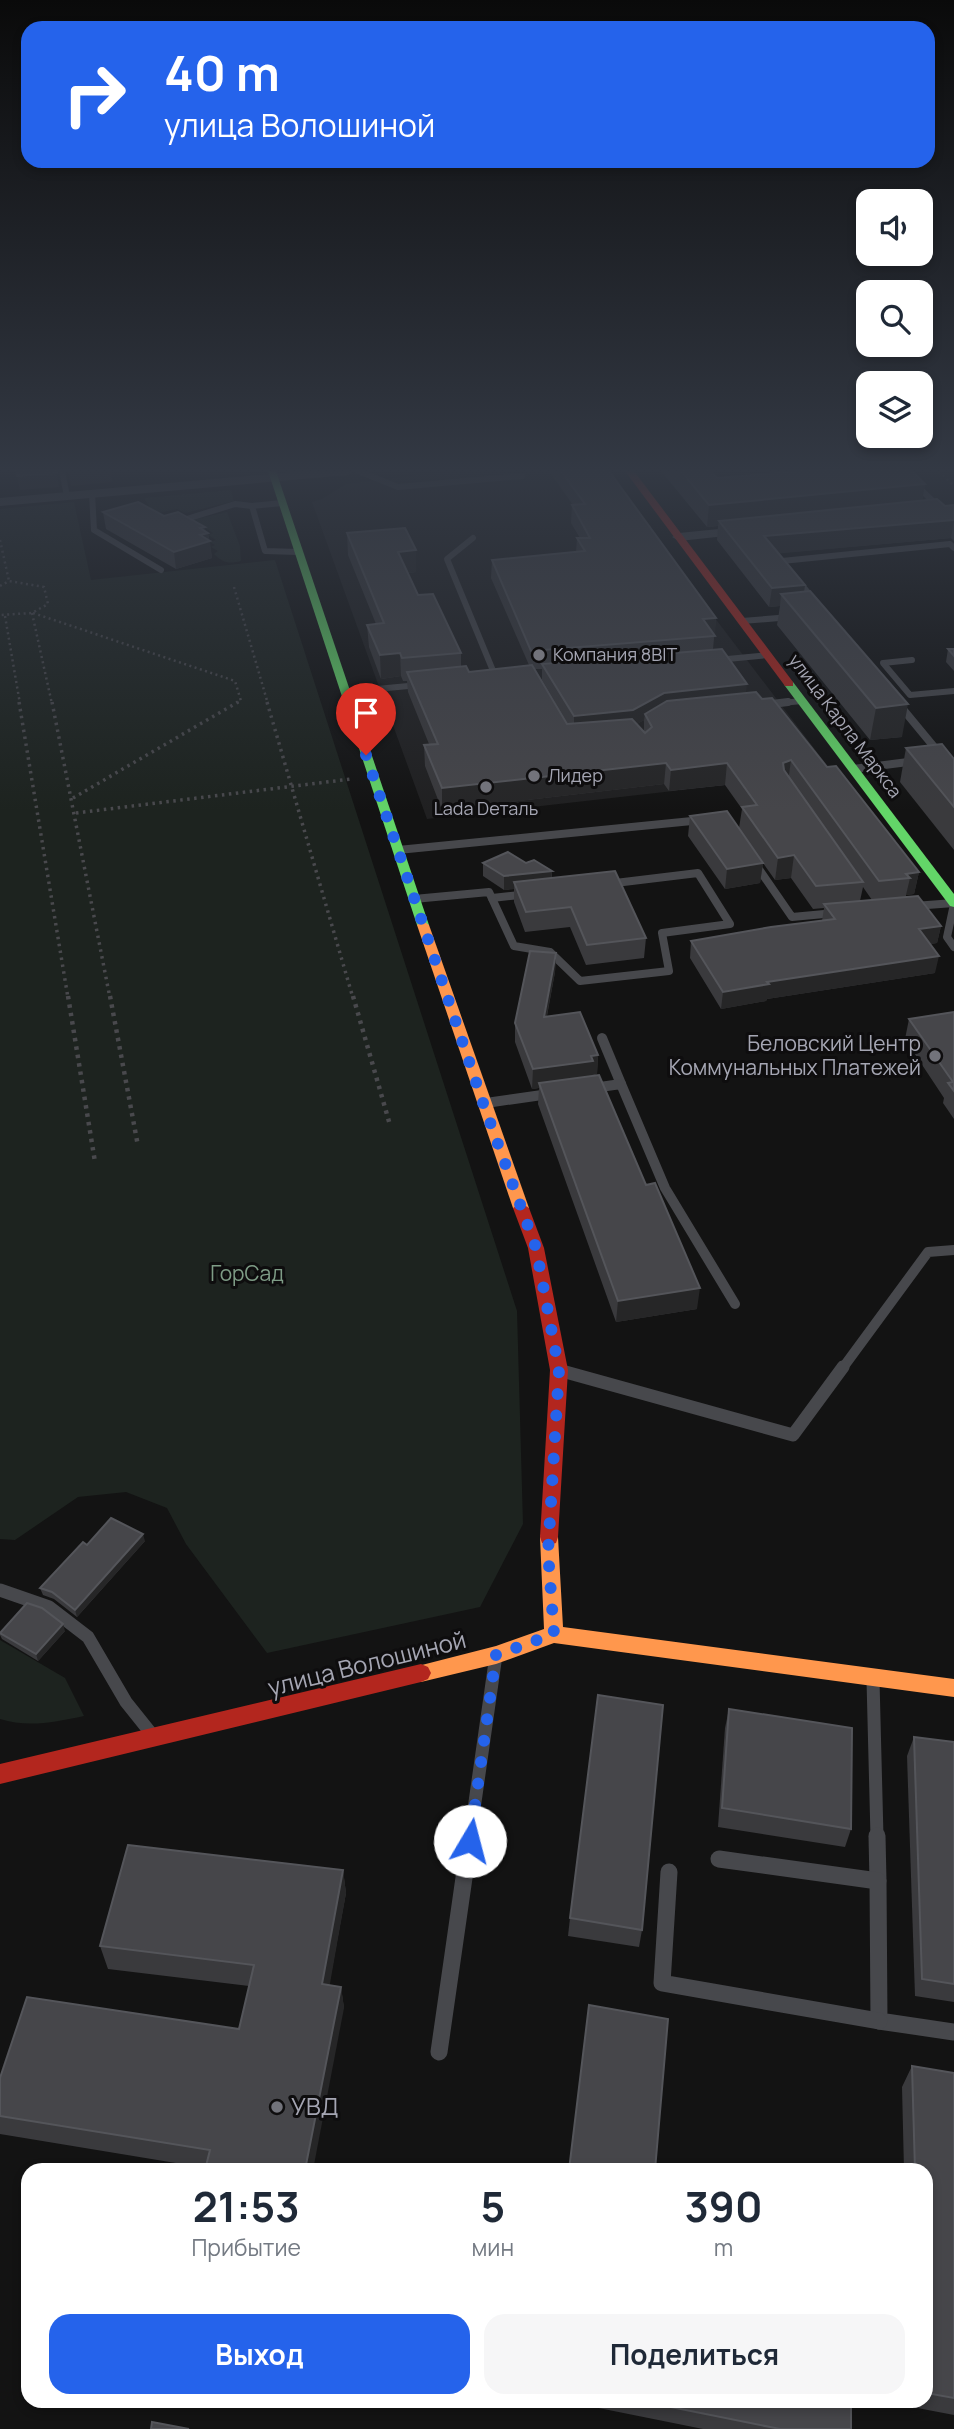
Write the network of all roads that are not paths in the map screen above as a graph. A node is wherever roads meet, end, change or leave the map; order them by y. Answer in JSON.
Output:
{"nodes":[{"id":1,"x":309,"y":584,"type":"edge"},
{"id":2,"x":457,"y":584,"type":"edge"},
{"id":3,"x":715,"y":584,"type":"edge"},
{"id":4,"x":801,"y":584,"type":"edge"},
{"id":5,"x":816,"y":603,"type":"edge"},
{"id":6,"x":797,"y":616,"type":"edge"},
{"id":7,"x":742,"y":621,"type":"junction"},
{"id":8,"x":768,"y":655,"type":"junction"},
{"id":9,"x":912,"y":660,"type":"dead end"},
{"id":10,"x":701,"y":661,"type":"edge"},
{"id":11,"x":508,"y":677,"type":"edge"},
{"id":12,"x":496,"y":678,"type":"junction"},
{"id":13,"x":482,"y":679,"type":"edge"},
{"id":14,"x":427,"y":684,"type":"edge"},
{"id":15,"x":954,"y":691,"type":"edge"},
{"id":16,"x":345,"y":692,"type":"junction"},
{"id":17,"x":893,"y":696,"type":"edge"},
{"id":18,"x":802,"y":701,"type":"junction"},
{"id":19,"x":761,"y":705,"type":"edge"},
{"id":20,"x":944,"y":758,"type":"junction"},
{"id":21,"x":853,"y":769,"type":"junction"},
{"id":22,"x":954,"y":771,"type":"edge"},
{"id":23,"x":710,"y":820,"type":"edge"},
{"id":24,"x":398,"y":850,"type":"junction"},
{"id":25,"x":747,"y":851,"type":"edge"},
{"id":26,"x":602,"y":885,"type":"edge"},
{"id":27,"x":533,"y":893,"type":"edge"},
{"id":28,"x":492,"y":898,"type":"junction"},
{"id":29,"x":414,"y":899,"type":"junction"},
{"id":30,"x":954,"y":903,"type":"edge"},
{"id":31,"x":899,"y":908,"type":"edge"},
{"id":32,"x":845,"y":912,"type":"edge"},
{"id":33,"x":954,"y":947,"type":"edge"},
{"id":34,"x":602,"y":1038,"type":"dead end"},
{"id":35,"x":621,"y":1084,"type":"junction"},
{"id":36,"x":580,"y":1090,"type":"edge"},
{"id":37,"x":566,"y":1092,"type":"edge"},
{"id":38,"x":483,"y":1103,"type":"junction"},
{"id":39,"x":954,"y":1250,"type":"edge"},
{"id":40,"x":735,"y":1304,"type":"dead end"},
{"id":41,"x":559,"y":1370,"type":"junction"},
{"id":42,"x":0,"y":1590,"type":"edge"},
{"id":43,"x":554,"y":1634,"type":"junction"},
{"id":44,"x":496,"y":1655,"type":"junction"},
{"id":45,"x":873,"y":1677,"type":"junction"},
{"id":46,"x":954,"y":1688,"type":"edge"},
{"id":47,"x":156,"y":1739,"type":"junction"},
{"id":48,"x":0,"y":1774,"type":"edge"},
{"id":49,"x":719,"y":1859,"type":"dead end"},
{"id":50,"x":669,"y":1872,"type":"dead end"},
{"id":51,"x":878,"y":1881,"type":"junction"},
{"id":52,"x":879,"y":2021,"type":"junction"},
{"id":53,"x":954,"y":2032,"type":"edge"},
{"id":54,"x":439,"y":2052,"type":"dead end"}],
"edges":[{"from":1,"to":16,"type":"street"},
{"from":2,"to":12,"type":"lane"},
{"from":3,"to":7,"type":"street","name":"улица Карла Маркса"},
{"from":4,"to":5,"type":"lane"},
{"from":6,"to":7,"type":"lane"},
{"from":7,"to":8,"type":"street","name":"улица Карла Маркса"},
{"from":8,"to":10,"type":"lane"},
{"from":8,"to":18,"type":"street","name":"улица Карла Маркса"},
{"from":9,"to":15,"type":"lane"},
{"from":11,"to":12,"type":"lane"},
{"from":12,"to":13,"type":"lane"},
{"from":14,"to":16,"type":"lane"},
{"from":16,"to":24,"type":"street"},
{"from":17,"to":20,"type":"lane"},
{"from":18,"to":19,"type":"lane"},
{"from":18,"to":21,"type":"street","name":"улица Карла Маркса"},
{"from":20,"to":21,"type":"lane"},
{"from":20,"to":22,"type":"lane"},
{"from":21,"to":30,"type":"street","name":"улица Карла Маркса"},
{"from":23,"to":24,"type":"lane"},
{"from":24,"to":29,"type":"street"},
{"from":25,"to":32,"type":"lane"},
{"from":26,"to":28,"type":"lane"},
{"from":27,"to":28,"type":"lane"},
{"from":28,"to":29,"type":"lane"},
{"from":29,"to":38,"type":"street"},
{"from":30,"to":31,"type":"lane"},
{"from":30,"to":33,"type":"lane"},
{"from":34,"to":35,"type":"lane"},
{"from":35,"to":36,"type":"lane"},
{"from":35,"to":40,"type":"lane"},
{"from":37,"to":38,"type":"lane"},
{"from":38,"to":41,"type":"street"},
{"from":39,"to":41,"type":"lane"},
{"from":41,"to":43,"type":"street"},
{"from":42,"to":47,"type":"lane"},
{"from":43,"to":44,"type":"street","name":"улица Волошиной"},
{"from":43,"to":45,"type":"street","name":"улица Волошиной"},
{"from":44,"to":47,"type":"street","name":"улица Волошиной"},
{"from":44,"to":54,"type":"lane"},
{"from":45,"to":46,"type":"street","name":"улица Волошиной"},
{"from":45,"to":51,"type":"lane"},
{"from":47,"to":48,"type":"street","name":"улица Волошиной"},
{"from":49,"to":51,"type":"lane"},
{"from":50,"to":52,"type":"lane"},
{"from":51,"to":52,"type":"lane"},
{"from":52,"to":53,"type":"lane"}]}
